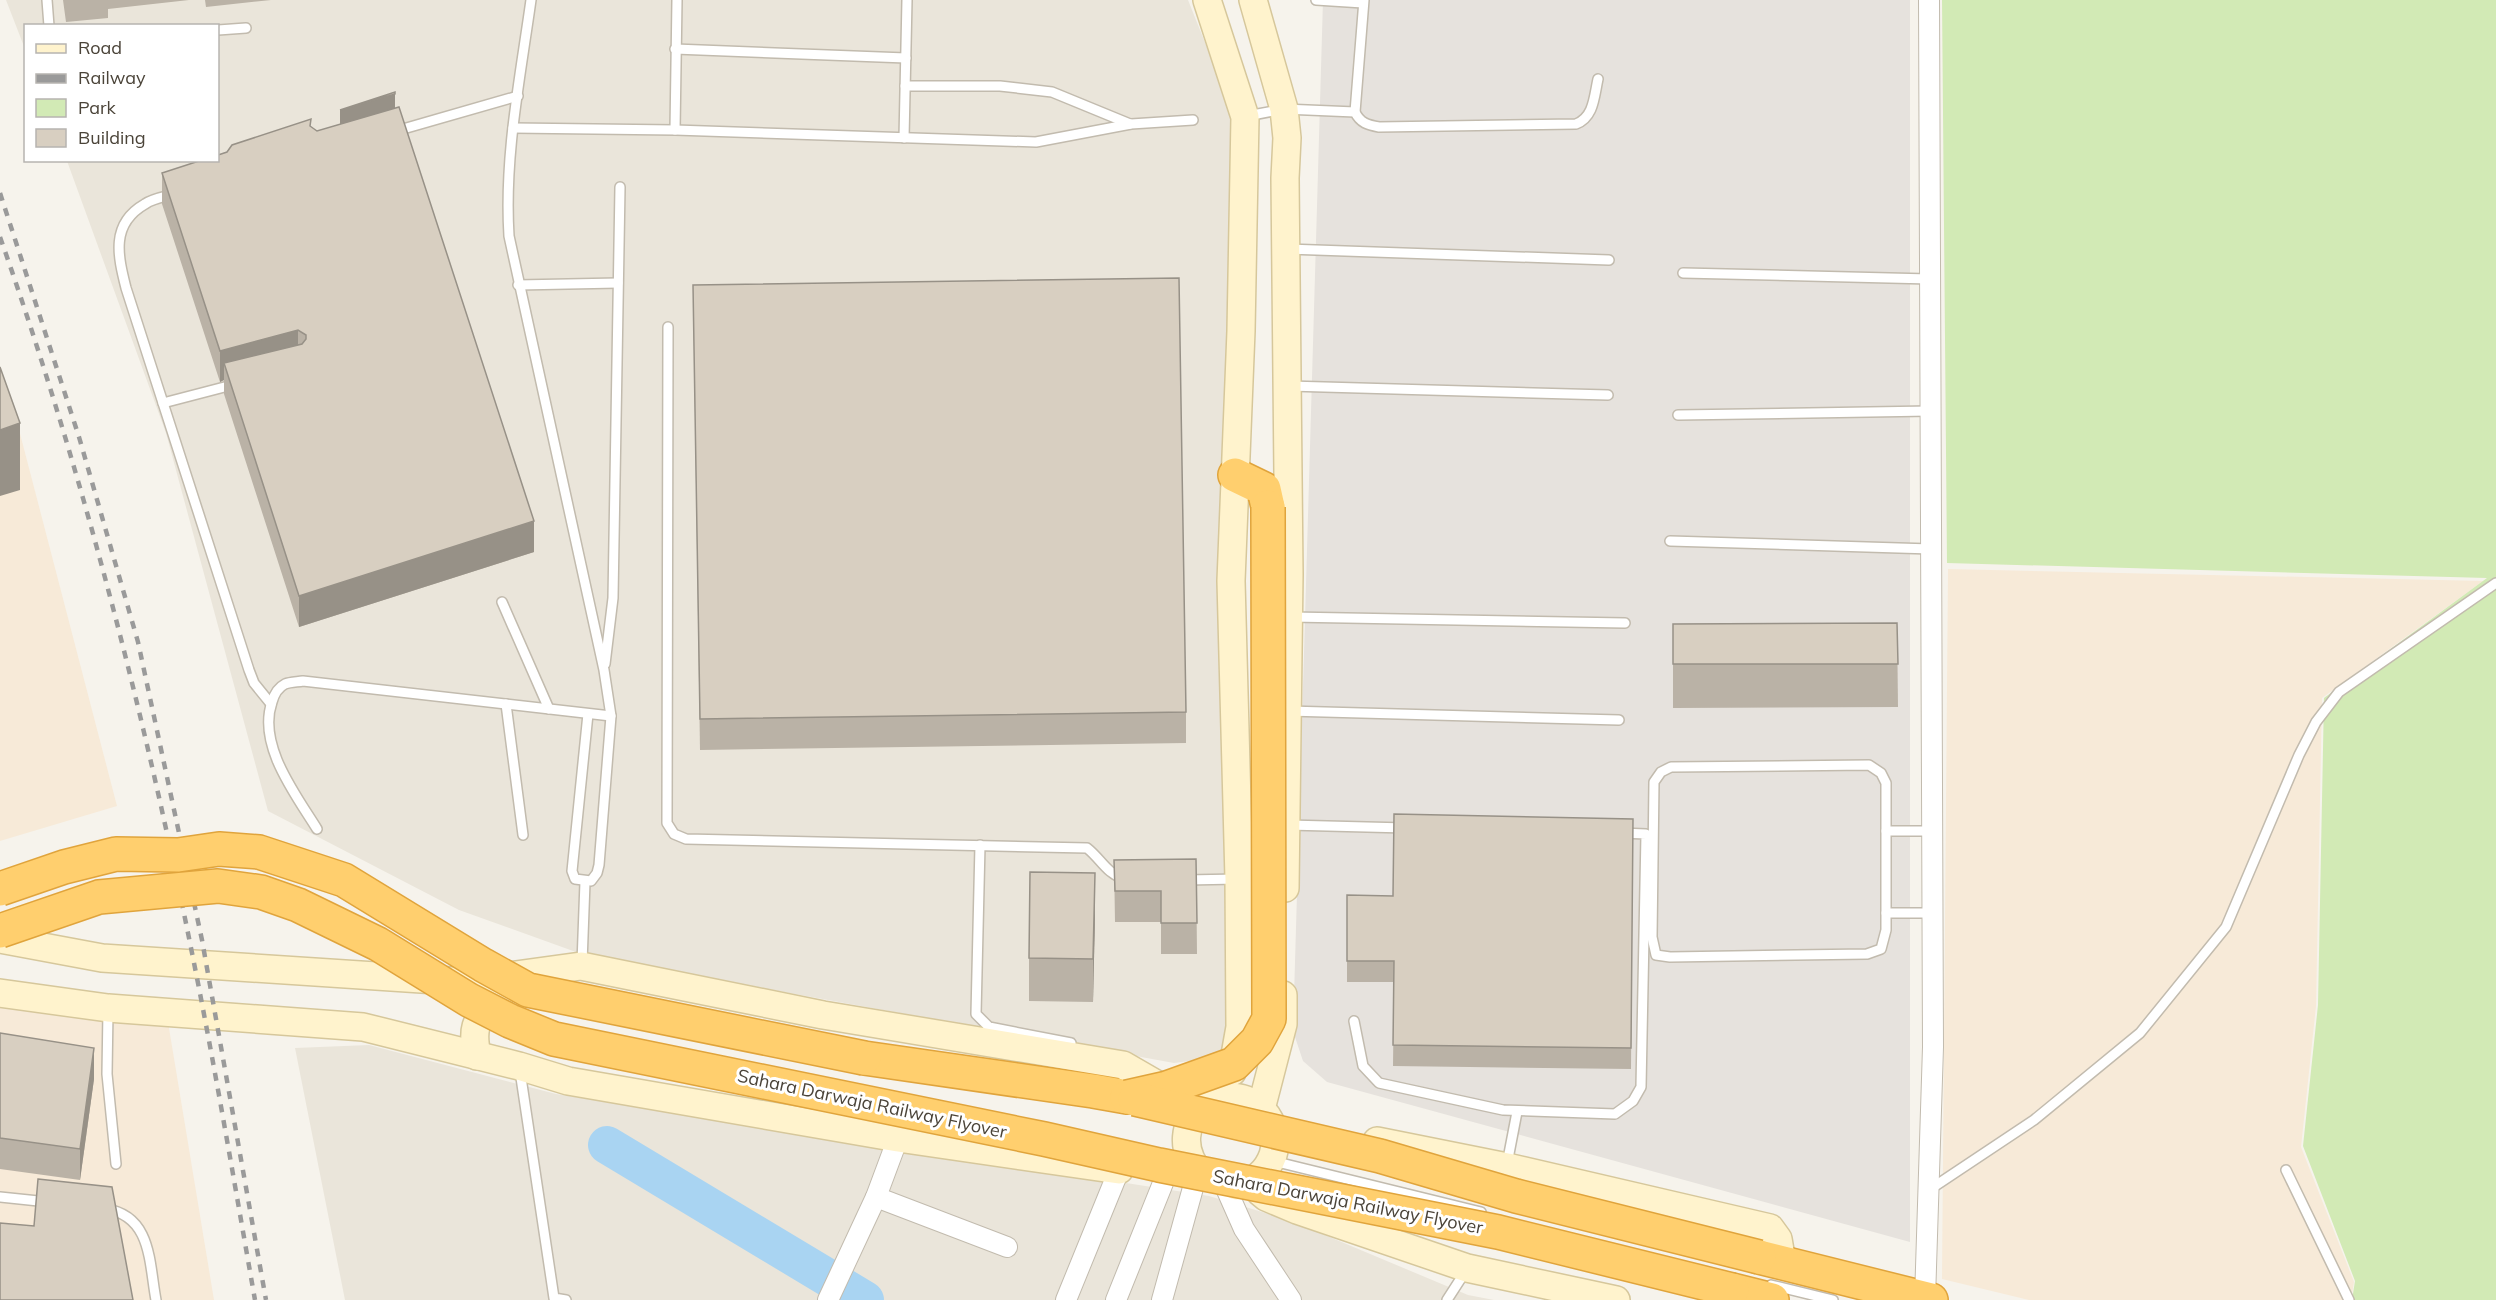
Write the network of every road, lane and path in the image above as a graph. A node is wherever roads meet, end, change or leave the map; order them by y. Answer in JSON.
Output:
{"nodes":[{"id":1,"x":47,"y":0,"type":"edge"},
{"id":2,"x":531,"y":0,"type":"edge"},
{"id":3,"x":677,"y":0,"type":"edge"},
{"id":4,"x":907,"y":0,"type":"edge"},
{"id":5,"x":1207,"y":0,"type":"edge"},
{"id":6,"x":1253,"y":0,"type":"edge"},
{"id":7,"x":1316,"y":0,"type":"edge"},
{"id":8,"x":1929,"y":0,"type":"edge"},
{"id":9,"x":1364,"y":2,"type":"edge"},
{"id":10,"x":50,"y":24,"type":"edge"},
{"id":11,"x":246,"y":28,"type":"dead end"},
{"id":12,"x":219,"y":30,"type":"edge"},
{"id":13,"x":675,"y":49,"type":"junction"},
{"id":14,"x":906,"y":58,"type":"junction"},
{"id":15,"x":1598,"y":79,"type":"dead end"},
{"id":16,"x":905,"y":86,"type":"junction"},
{"id":17,"x":518,"y":96,"type":"junction"},
{"id":18,"x":1284,"y":109,"type":"junction"},
{"id":19,"x":1355,"y":112,"type":"junction"},
{"id":20,"x":1245,"y":117,"type":"junction"},
{"id":21,"x":1193,"y":120,"type":"dead end"},
{"id":22,"x":1131,"y":124,"type":"junction"},
{"id":23,"x":513,"y":128,"type":"junction"},
{"id":24,"x":675,"y":130,"type":"junction"},
{"id":25,"x":383,"y":135,"type":"edge"},
{"id":26,"x":904,"y":138,"type":"junction"},
{"id":27,"x":620,"y":187,"type":"dead end"},
{"id":28,"x":185,"y":190,"type":"edge"},
{"id":29,"x":1285,"y":249,"type":"junction"},
{"id":30,"x":1609,"y":260,"type":"dead end"},
{"id":31,"x":1683,"y":273,"type":"dead end"},
{"id":32,"x":1930,"y":279,"type":"junction"},
{"id":33,"x":618,"y":283,"type":"junction"},
{"id":34,"x":518,"y":285,"type":"junction"},
{"id":35,"x":668,"y":327,"type":"dead end"},
{"id":36,"x":243,"y":382,"type":"edge"},
{"id":37,"x":1287,"y":386,"type":"junction"},
{"id":38,"x":1608,"y":395,"type":"dead end"},
{"id":39,"x":163,"y":403,"type":"junction"},
{"id":40,"x":1930,"y":411,"type":"junction"},
{"id":41,"x":1678,"y":415,"type":"dead end"},
{"id":42,"x":1235,"y":475,"type":"junction"},
{"id":43,"x":1670,"y":541,"type":"dead end"},
{"id":44,"x":1930,"y":549,"type":"junction"},
{"id":45,"x":2496,"y":583,"type":"edge"},
{"id":46,"x":502,"y":602,"type":"dead end"},
{"id":47,"x":1288,"y":617,"type":"junction"},
{"id":48,"x":1625,"y":623,"type":"dead end"},
{"id":49,"x":604,"y":670,"type":"junction"},
{"id":50,"x":271,"y":704,"type":"junction"},
{"id":51,"x":506,"y":704,"type":"junction"},
{"id":52,"x":549,"y":709,"type":"junction"},
{"id":53,"x":1287,"y":711,"type":"junction"},
{"id":54,"x":588,"y":714,"type":"junction"},
{"id":55,"x":611,"y":716,"type":"junction"},
{"id":56,"x":1619,"y":720,"type":"dead end"},
{"id":57,"x":1286,"y":825,"type":"junction"},
{"id":58,"x":1421,"y":828,"type":"edge"},
{"id":59,"x":317,"y":829,"type":"dead end"},
{"id":60,"x":1886,"y":831,"type":"junction"},
{"id":61,"x":1932,"y":831,"type":"junction"},
{"id":62,"x":1611,"y":833,"type":"edge"},
{"id":63,"x":524,"y":835,"type":"dead end"},
{"id":64,"x":980,"y":845,"type":"junction"},
{"id":65,"x":178,"y":855,"type":"junction"},
{"id":66,"x":1239,"y":879,"type":"junction"},
{"id":67,"x":1170,"y":880,"type":"edge"},
{"id":68,"x":1136,"y":881,"type":"edge"},
{"id":69,"x":585,"y":882,"type":"junction"},
{"id":70,"x":0,"y":889,"type":"edge"},
{"id":71,"x":0,"y":908,"type":"edge"},
{"id":72,"x":1886,"y":913,"type":"junction"},
{"id":73,"x":1932,"y":913,"type":"junction"},
{"id":74,"x":0,"y":930,"type":"edge"},
{"id":75,"x":0,"y":939,"type":"edge"},
{"id":76,"x":581,"y":966,"type":"junction"},
{"id":77,"x":516,"y":975,"type":"junction"},
{"id":78,"x":0,"y":993,"type":"edge"},
{"id":79,"x":108,"y":1008,"type":"junction"},
{"id":80,"x":1354,"y":1022,"type":"dead end"},
{"id":81,"x":1081,"y":1045,"type":"dead end"},
{"id":82,"x":477,"y":1056,"type":"junction"},
{"id":83,"x":1234,"y":1064,"type":"junction"},
{"id":84,"x":519,"y":1066,"type":"junction"},
{"id":85,"x":95,"y":1072,"type":"edge"},
{"id":86,"x":107,"y":1074,"type":"junction"},
{"id":87,"x":1127,"y":1097,"type":"junction"},
{"id":88,"x":1227,"y":1097,"type":"junction"},
{"id":89,"x":1200,"y":1109,"type":"junction"},
{"id":90,"x":1517,"y":1112,"type":"junction"},
{"id":91,"x":1266,"y":1115,"type":"junction"},
{"id":92,"x":898,"y":1138,"type":"junction"},
{"id":93,"x":1271,"y":1160,"type":"junction"},
{"id":94,"x":116,"y":1164,"type":"dead end"},
{"id":95,"x":1507,"y":1167,"type":"junction"},
{"id":96,"x":1119,"y":1170,"type":"junction"},
{"id":97,"x":2286,"y":1170,"type":"dead end"},
{"id":98,"x":1165,"y":1178,"type":"junction"},
{"id":99,"x":1218,"y":1180,"type":"junction"},
{"id":100,"x":1929,"y":1190,"type":"junction"},
{"id":101,"x":0,"y":1197,"type":"edge"},
{"id":102,"x":876,"y":1197,"type":"junction"},
{"id":103,"x":63,"y":1203,"type":"edge"},
{"id":104,"x":94,"y":1207,"type":"edge"},
{"id":105,"x":1489,"y":1214,"type":"dead end"},
{"id":106,"x":1007,"y":1247,"type":"dead end"},
{"id":107,"x":1467,"y":1268,"type":"junction"},
{"id":108,"x":1769,"y":1276,"type":"edge"},
{"id":109,"x":554,"y":1299,"type":"edge"},
{"id":110,"x":1928,"y":1299,"type":"edge"},
{"id":111,"x":156,"y":1300,"type":"edge"},
{"id":112,"x":566,"y":1300,"type":"edge"},
{"id":113,"x":828,"y":1300,"type":"edge"},
{"id":114,"x":1066,"y":1300,"type":"edge"},
{"id":115,"x":1116,"y":1300,"type":"edge"},
{"id":116,"x":1162,"y":1300,"type":"edge"},
{"id":117,"x":1291,"y":1300,"type":"edge"},
{"id":118,"x":1447,"y":1300,"type":"edge"},
{"id":119,"x":1616,"y":1300,"type":"edge"},
{"id":120,"x":1833,"y":1300,"type":"edge"},
{"id":121,"x":2349,"y":1300,"type":"edge"}],
"edges":[{"from":1,"to":10,"type":"lane"},
{"from":2,"to":17,"type":"lane"},
{"from":3,"to":13,"type":"lane"},
{"from":4,"to":14,"type":"lane"},
{"from":5,"to":20,"type":"street"},
{"from":6,"to":18,"type":"street"},
{"from":7,"to":9,"type":"lane"},
{"from":8,"to":32,"type":"street"},
{"from":9,"to":19,"type":"lane"},
{"from":11,"to":12,"type":"lane"},
{"from":13,"to":14,"type":"lane"},
{"from":13,"to":24,"type":"lane"},
{"from":14,"to":16,"type":"lane"},
{"from":15,"to":19,"type":"lane"},
{"from":16,"to":22,"type":"lane"},
{"from":16,"to":26,"type":"lane"},
{"from":17,"to":23,"type":"lane"},
{"from":17,"to":25,"type":"lane"},
{"from":18,"to":19,"type":"lane"},
{"from":18,"to":20,"type":"lane"},
{"from":18,"to":29,"type":"street"},
{"from":20,"to":42,"type":"street"},
{"from":21,"to":22,"type":"lane"},
{"from":22,"to":26,"type":"lane"},
{"from":23,"to":24,"type":"lane"},
{"from":23,"to":34,"type":"lane"},
{"from":24,"to":26,"type":"lane"},
{"from":27,"to":33,"type":"lane"},
{"from":28,"to":39,"type":"lane"},
{"from":29,"to":30,"type":"lane"},
{"from":29,"to":37,"type":"street"},
{"from":31,"to":32,"type":"lane"},
{"from":32,"to":40,"type":"street"},
{"from":33,"to":34,"type":"lane"},
{"from":33,"to":49,"type":"lane"},
{"from":34,"to":49,"type":"lane"},
{"from":35,"to":64,"type":"lane"},
{"from":36,"to":39,"type":"lane"},
{"from":37,"to":38,"type":"lane"},
{"from":37,"to":47,"type":"street"},
{"from":39,"to":50,"type":"lane"},
{"from":40,"to":41,"type":"lane"},
{"from":40,"to":44,"type":"street"},
{"from":42,"to":66,"type":"street"},
{"from":42,"to":83,"type":"highway","bridge":true},
{"from":43,"to":44,"type":"lane"},
{"from":44,"to":61,"type":"street"},
{"from":45,"to":100,"type":"lane"},
{"from":46,"to":52,"type":"lane"},
{"from":47,"to":48,"type":"lane"},
{"from":47,"to":53,"type":"street"},
{"from":49,"to":55,"type":"lane"},
{"from":50,"to":51,"type":"lane"},
{"from":50,"to":59,"type":"lane"},
{"from":51,"to":52,"type":"lane"},
{"from":51,"to":63,"type":"lane"},
{"from":52,"to":54,"type":"lane"},
{"from":53,"to":56,"type":"lane"},
{"from":53,"to":57,"type":"street"},
{"from":54,"to":55,"type":"lane"},
{"from":54,"to":69,"type":"lane"},
{"from":55,"to":69,"type":"lane"},
{"from":57,"to":58,"type":"lane"},
{"from":57,"to":91,"type":"street"},
{"from":60,"to":61,"type":"lane"},
{"from":60,"to":72,"type":"lane"},
{"from":60,"to":72,"type":"lane"},
{"from":61,"to":73,"type":"street"},
{"from":62,"to":90,"type":"lane"},
{"from":64,"to":68,"type":"lane"},
{"from":64,"to":81,"type":"lane"},
{"from":65,"to":70,"type":"highway","bridge":true},
{"from":65,"to":71,"type":"highway"},
{"from":65,"to":87,"type":"highway","bridge":true},
{"from":66,"to":67,"type":"lane"},
{"from":66,"to":83,"type":"street"},
{"from":69,"to":76,"type":"lane"},
{"from":72,"to":73,"type":"lane"},
{"from":73,"to":100,"type":"street"},
{"from":74,"to":108,"type":"highway","name":"Sahara Darwaja Railway Flyover","bridge":true},
{"from":75,"to":77,"type":"street"},
{"from":76,"to":77,"type":"street"},
{"from":76,"to":89,"type":"street"},
{"from":77,"to":82,"type":"street"},
{"from":78,"to":79,"type":"street"},
{"from":79,"to":82,"type":"street"},
{"from":79,"to":86,"type":"lane"},
{"from":80,"to":90,"type":"lane"},
{"from":82,"to":84,"type":"street"},
{"from":83,"to":87,"type":"highway","bridge":true},
{"from":83,"to":88,"type":"street"},
{"from":84,"to":92,"type":"street"},
{"from":84,"to":109,"type":"lane"},
{"from":85,"to":86,"type":"lane"},
{"from":86,"to":94,"type":"lane"},
{"from":87,"to":108,"type":"highway","bridge":true},
{"from":88,"to":89,"type":"street"},
{"from":88,"to":91,"type":"street"},
{"from":89,"to":99,"type":"street"},
{"from":90,"to":95,"type":"lane"},
{"from":91,"to":93,"type":"street"},
{"from":91,"to":95,"type":"street"},
{"from":92,"to":96,"type":"street"},
{"from":92,"to":102,"type":"street"},
{"from":93,"to":99,"type":"street"},
{"from":93,"to":105,"type":"lane"},
{"from":95,"to":108,"type":"street"},
{"from":96,"to":98,"type":"street"},
{"from":96,"to":114,"type":"street"},
{"from":97,"to":121,"type":"lane"},
{"from":98,"to":99,"type":"street"},
{"from":98,"to":115,"type":"street"},
{"from":99,"to":107,"type":"street"},
{"from":99,"to":116,"type":"street"},
{"from":99,"to":117,"type":"street"},
{"from":100,"to":110,"type":"street"},
{"from":101,"to":103,"type":"lane"},
{"from":102,"to":106,"type":"street"},
{"from":102,"to":113,"type":"street"},
{"from":104,"to":111,"type":"lane"},
{"from":107,"to":118,"type":"lane"},
{"from":107,"to":119,"type":"street"},
{"from":108,"to":110,"type":"highway"},
{"from":108,"to":120,"type":"lane"},
{"from":109,"to":112,"type":"lane"}]}
